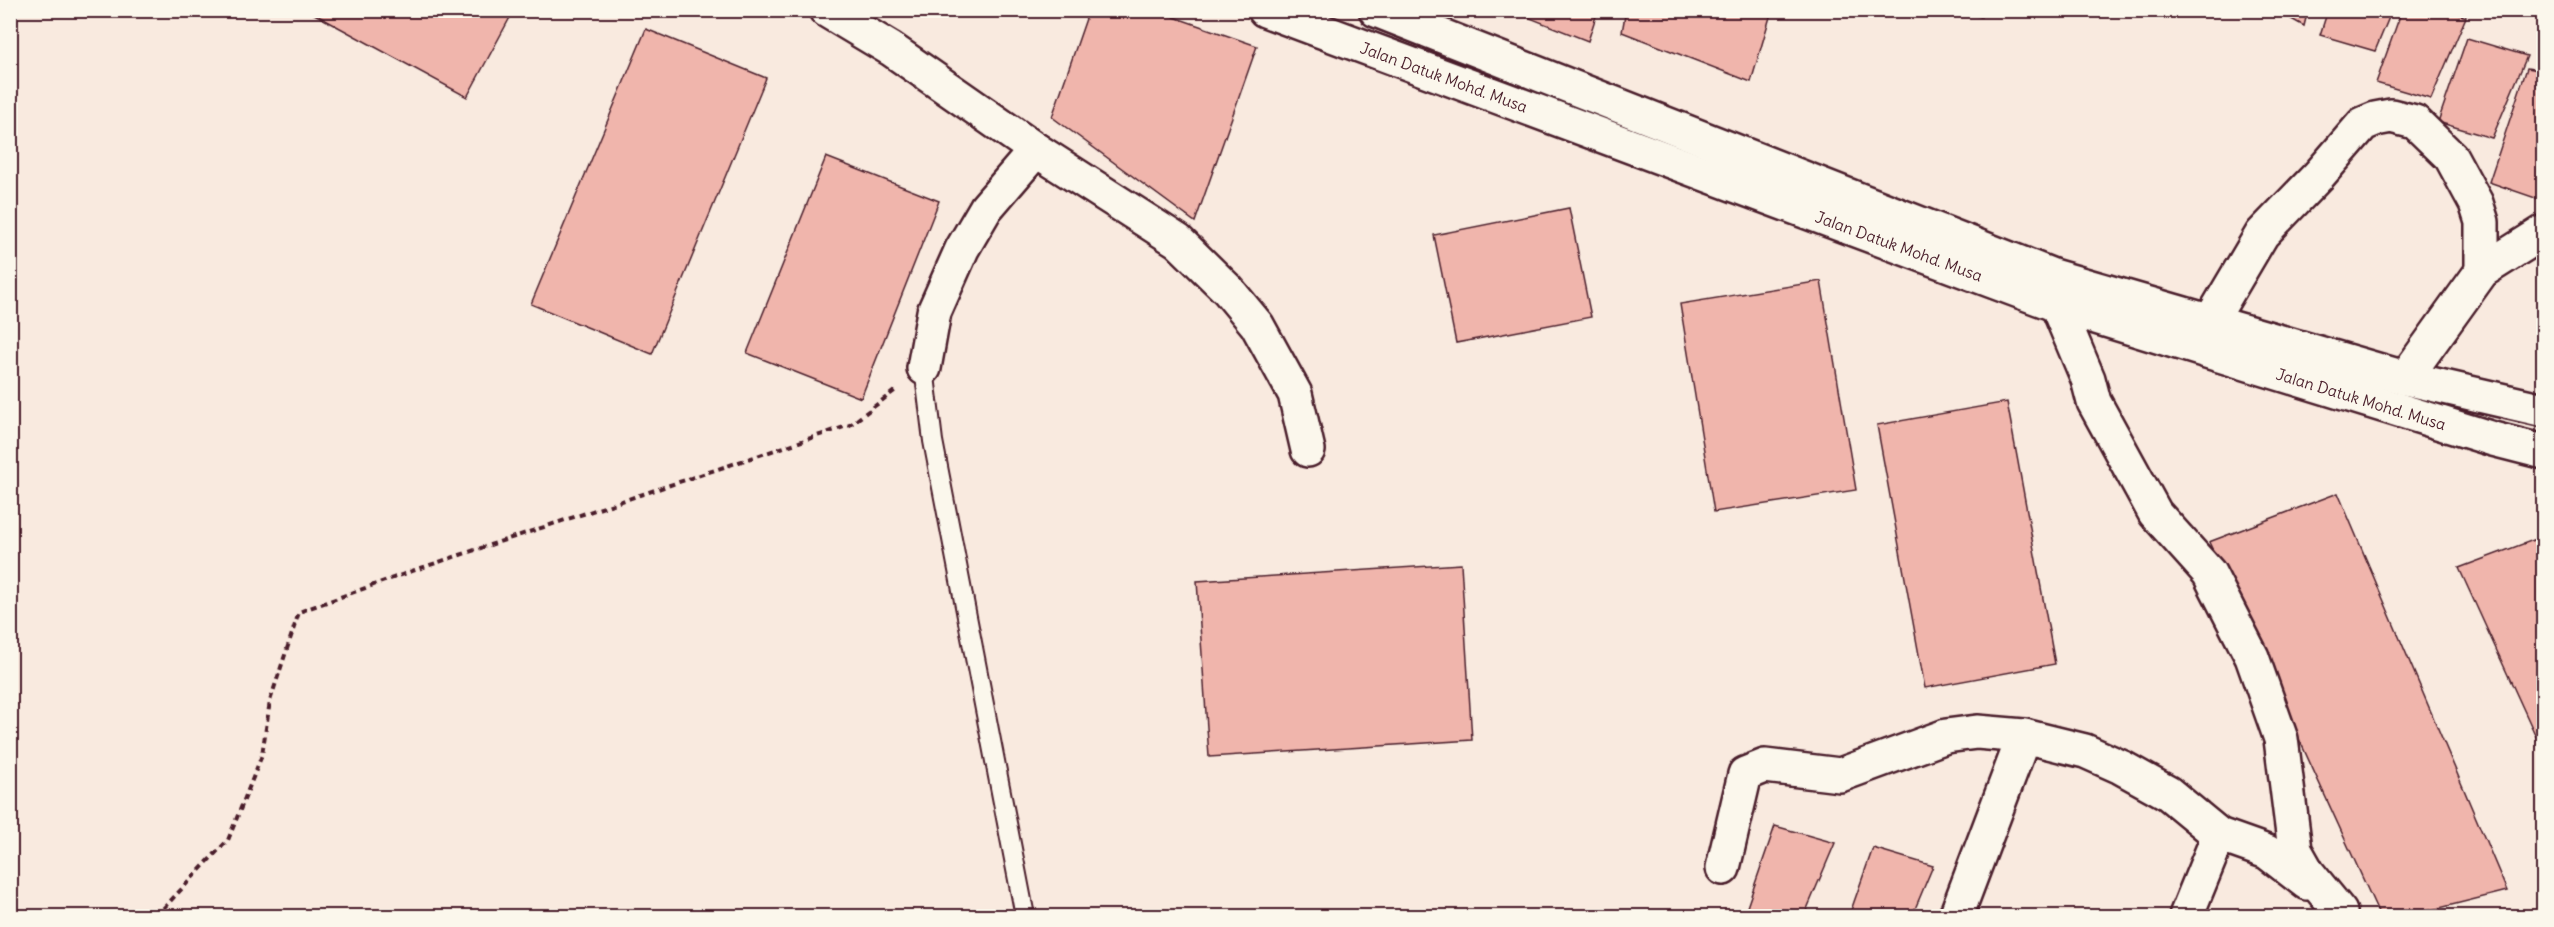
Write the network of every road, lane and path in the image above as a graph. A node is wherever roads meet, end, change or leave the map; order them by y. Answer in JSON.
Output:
{"nodes":[{"id":1,"x":826,"y":10,"type":"edge"},
{"id":2,"x":1265,"y":10,"type":"edge"},
{"id":3,"x":1376,"y":10,"type":"edge"},
{"id":4,"x":1036,"y":150,"type":"junction"},
{"id":5,"x":2544,"y":232,"type":"edge"},
{"id":6,"x":2482,"y":271,"type":"junction"},
{"id":7,"x":2057,"y":305,"type":"junction"},
{"id":8,"x":2210,"y":322,"type":"junction"},
{"id":9,"x":924,"y":368,"type":"junction"},
{"id":10,"x":2405,"y":378,"type":"junction"},
{"id":11,"x":2544,"y":410,"type":"edge"},
{"id":12,"x":1308,"y":450,"type":"dead end"},
{"id":13,"x":2544,"y":452,"type":"edge"},
{"id":14,"x":2024,"y":736,"type":"junction"},
{"id":15,"x":2219,"y":836,"type":"junction"},
{"id":16,"x":1723,"y":868,"type":"dead end"},
{"id":17,"x":2346,"y":914,"type":"edge"},
{"id":18,"x":156,"y":916,"type":"edge"},
{"id":19,"x":1025,"y":916,"type":"edge"},
{"id":20,"x":1956,"y":916,"type":"edge"},
{"id":21,"x":2186,"y":916,"type":"edge"}],
"edges":[{"from":1,"to":4,"type":"main road"},
{"from":2,"to":7,"type":"main road","name":"Jalan Datuk Mohd. Musa"},
{"from":3,"to":8,"type":"main road","name":"Jalan Datuk Mohd. Musa"},
{"from":4,"to":9,"type":"main road"},
{"from":4,"to":12,"type":"main road"},
{"from":5,"to":6,"type":"main road"},
{"from":6,"to":8,"type":"main road"},
{"from":6,"to":10,"type":"main road"},
{"from":7,"to":13,"type":"main road","name":"Jalan Datuk Mohd. Musa"},
{"from":7,"to":17,"type":"main road"},
{"from":8,"to":10,"type":"main road","name":"Jalan Datuk Mohd. Musa"},
{"from":9,"to":18,"type":"path"},
{"from":9,"to":19,"type":"lane"},
{"from":10,"to":11,"type":"main road","name":"Jalan Datuk Mohd. Musa"},
{"from":14,"to":15,"type":"main road"},
{"from":14,"to":16,"type":"main road"},
{"from":14,"to":20,"type":"main road"},
{"from":15,"to":17,"type":"main road"},
{"from":15,"to":21,"type":"main road"}]}
